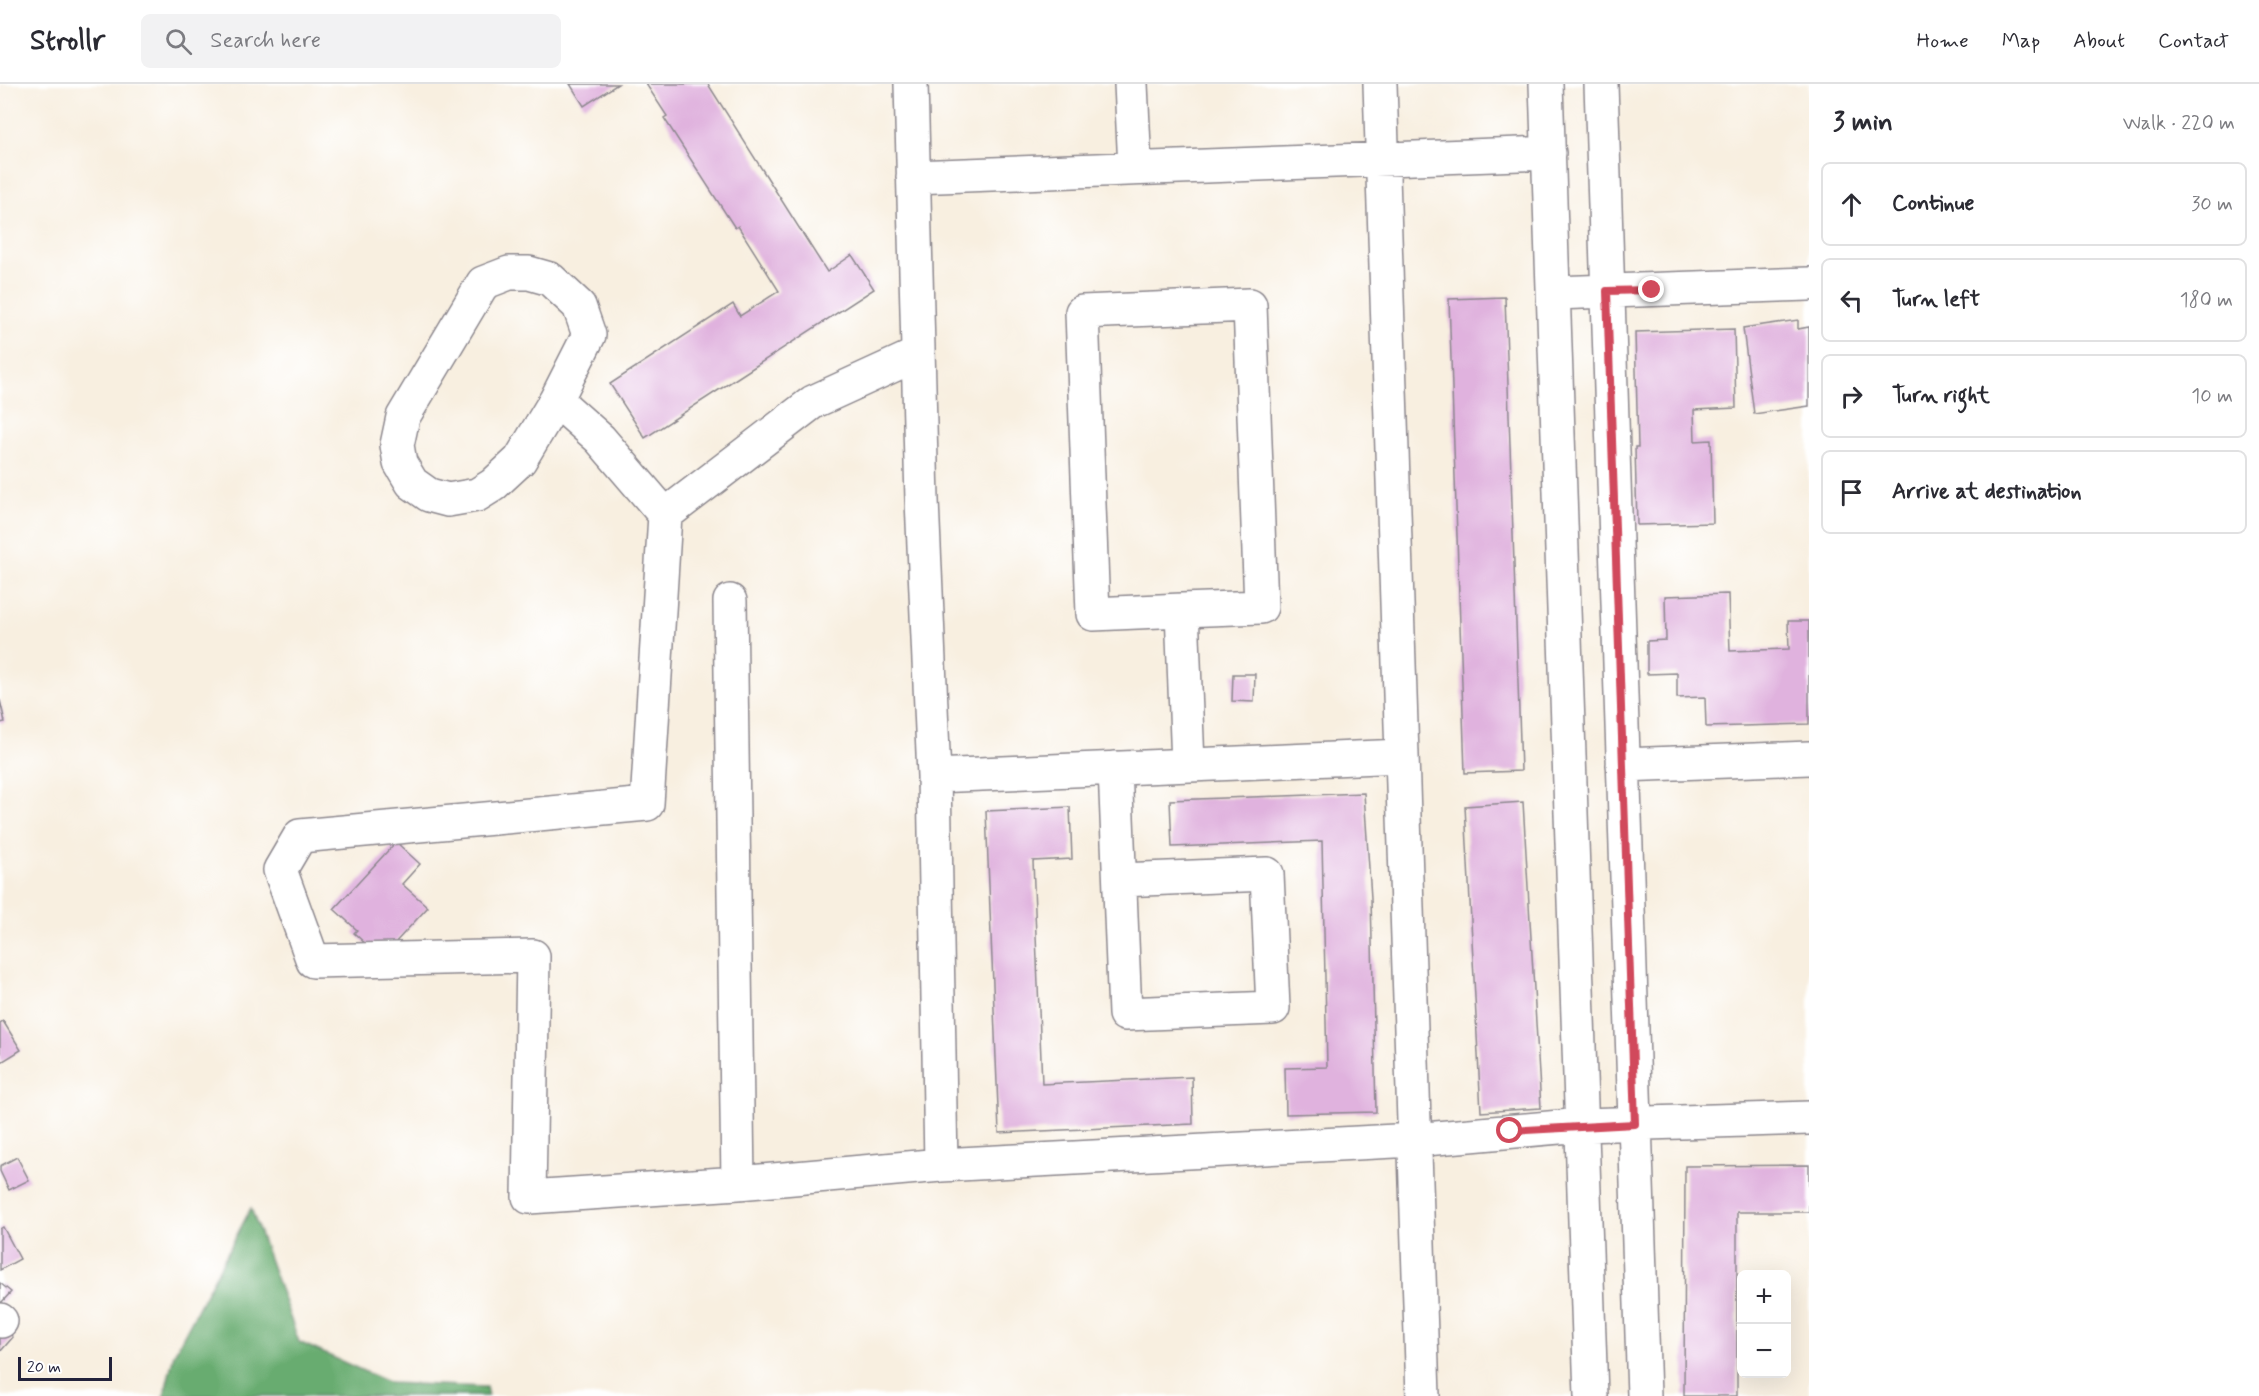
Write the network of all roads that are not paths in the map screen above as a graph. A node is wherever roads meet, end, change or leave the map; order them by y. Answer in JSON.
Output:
{"nodes":[{"id":1,"x":911,"y":84,"type":"edge"},
{"id":2,"x":1131,"y":84,"type":"edge"},
{"id":3,"x":1380,"y":84,"type":"edge"},
{"id":4,"x":1546,"y":84,"type":"edge"},
{"id":5,"x":1601,"y":84,"type":"edge"},
{"id":6,"x":1549,"y":153,"type":"junction"},
{"id":7,"x":1383,"y":159,"type":"junction"},
{"id":8,"x":1135,"y":168,"type":"junction"},
{"id":9,"x":913,"y":177,"type":"junction"},
{"id":10,"x":1809,"y":284,"type":"edge"},
{"id":11,"x":1607,"y":291,"type":"junction"},
{"id":12,"x":1554,"y":293,"type":"junction"},
{"id":13,"x":918,"y":354,"type":"junction"},
{"id":14,"x":556,"y":400,"type":"junction"},
{"id":15,"x":665,"y":515,"type":"junction"},
{"id":16,"x":730,"y":601,"type":"dead end"},
{"id":17,"x":1182,"y":610,"type":"junction"},
{"id":18,"x":1402,"y":756,"type":"junction"},
{"id":19,"x":1809,"y":758,"type":"edge"},
{"id":20,"x":1188,"y":765,"type":"junction"},
{"id":21,"x":1623,"y":765,"type":"junction"},
{"id":22,"x":1116,"y":768,"type":"junction"},
{"id":23,"x":934,"y":776,"type":"junction"},
{"id":24,"x":1120,"y":880,"type":"junction"},
{"id":25,"x":1809,"y":1118,"type":"edge"},
{"id":26,"x":1635,"y":1124,"type":"junction"},
{"id":27,"x":1582,"y":1125,"type":"junction"},
{"id":28,"x":1414,"y":1140,"type":"junction"},
{"id":29,"x":941,"y":1165,"type":"junction"},
{"id":30,"x":738,"y":1183,"type":"junction"},
{"id":31,"x":1423,"y":1396,"type":"edge"},
{"id":32,"x":1591,"y":1396,"type":"edge"},
{"id":33,"x":1644,"y":1396,"type":"edge"}],
"edges":[{"from":1,"to":9,"type":"street"},
{"from":2,"to":8,"type":"street"},
{"from":3,"to":7,"type":"street"},
{"from":4,"to":6,"type":"street"},
{"from":5,"to":11,"type":"street"},
{"from":6,"to":7,"type":"street"},
{"from":6,"to":12,"type":"street"},
{"from":7,"to":8,"type":"street"},
{"from":7,"to":18,"type":"street"},
{"from":8,"to":9,"type":"street"},
{"from":9,"to":13,"type":"street"},
{"from":10,"to":11,"type":"street"},
{"from":11,"to":12,"type":"street"},
{"from":11,"to":21,"type":"street"},
{"from":12,"to":27,"type":"street"},
{"from":13,"to":15,"type":"street"},
{"from":13,"to":23,"type":"street"},
{"from":14,"to":14,"type":"street"},
{"from":14,"to":15,"type":"street"},
{"from":15,"to":30,"type":"street"},
{"from":16,"to":30,"type":"street"},
{"from":17,"to":17,"type":"street"},
{"from":17,"to":20,"type":"street"},
{"from":18,"to":20,"type":"street"},
{"from":18,"to":28,"type":"street"},
{"from":19,"to":21,"type":"street"},
{"from":20,"to":22,"type":"street"},
{"from":21,"to":26,"type":"street"},
{"from":22,"to":23,"type":"street"},
{"from":22,"to":24,"type":"street"},
{"from":23,"to":29,"type":"street"},
{"from":24,"to":24,"type":"street"},
{"from":25,"to":26,"type":"street"},
{"from":26,"to":27,"type":"street"},
{"from":26,"to":33,"type":"street"},
{"from":27,"to":28,"type":"street"},
{"from":27,"to":32,"type":"street"},
{"from":28,"to":29,"type":"street"},
{"from":28,"to":31,"type":"street"},
{"from":29,"to":30,"type":"street"}]}
